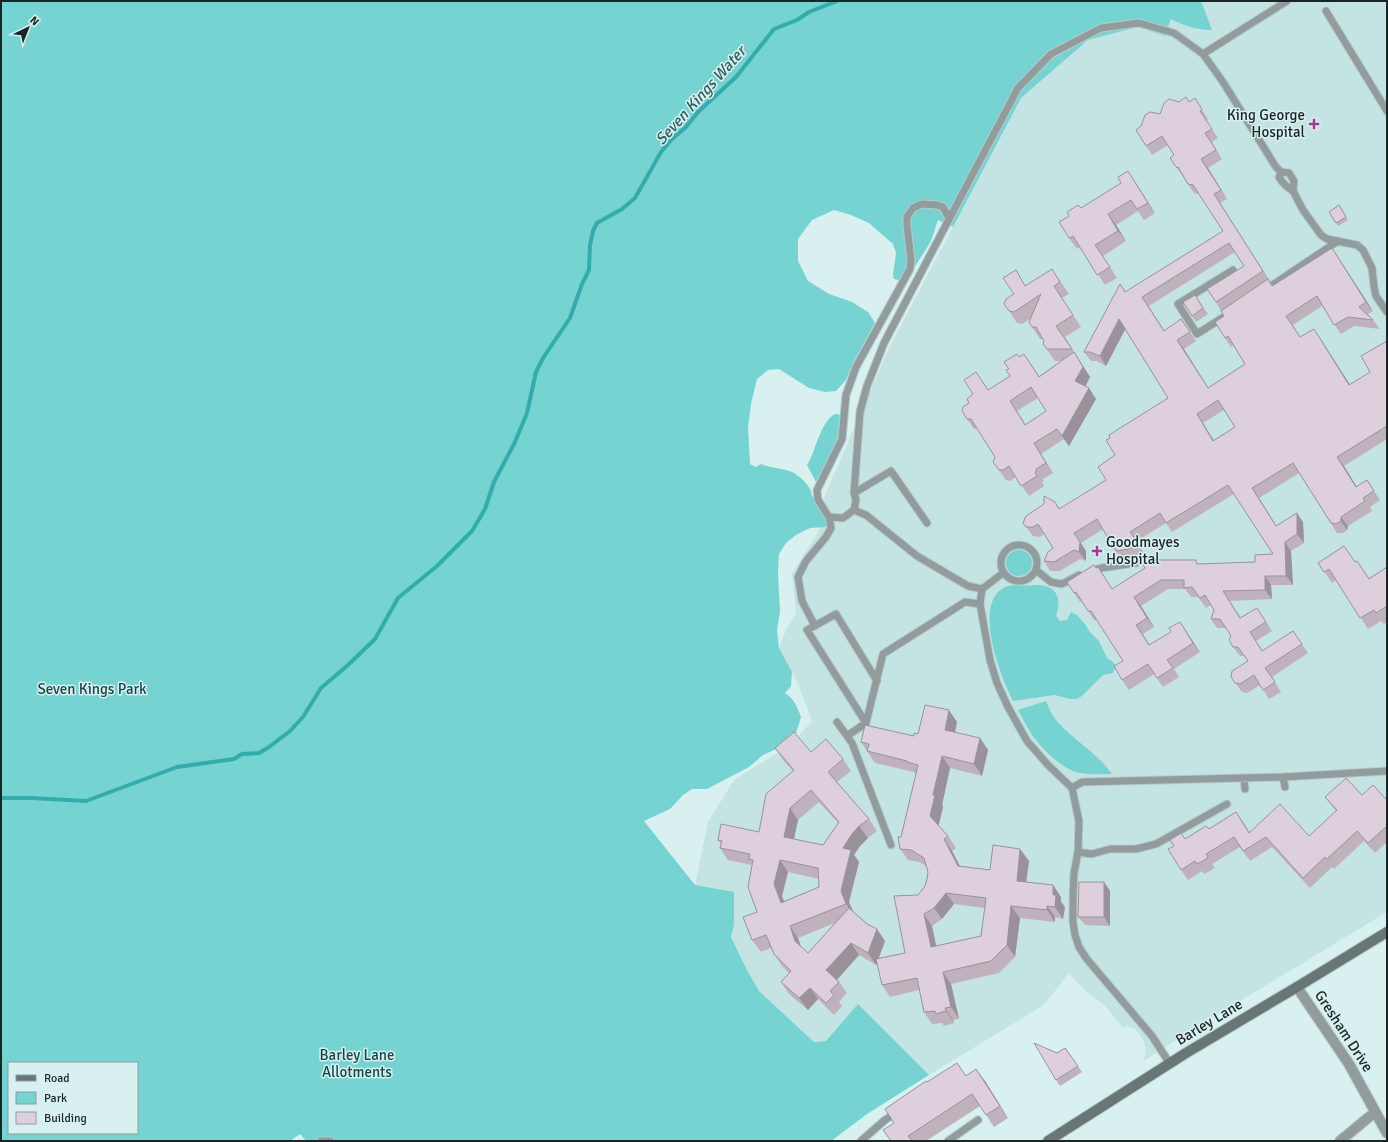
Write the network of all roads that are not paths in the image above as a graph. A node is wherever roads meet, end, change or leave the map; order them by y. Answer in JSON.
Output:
{"nodes":[{"id":1,"x":1287,"y":1,"type":"edge"},
{"id":2,"x":1326,"y":11,"type":"dead end"},
{"id":3,"x":1204,"y":54,"type":"junction"},
{"id":4,"x":1387,"y":111,"type":"edge"},
{"id":5,"x":1281,"y":172,"type":"junction"},
{"id":6,"x":1293,"y":192,"type":"junction"},
{"id":7,"x":949,"y":218,"type":"junction"},
{"id":8,"x":1338,"y":242,"type":"junction"},
{"id":9,"x":1232,"y":270,"type":"dead end"},
{"id":10,"x":1260,"y":294,"type":"edge"},
{"id":11,"x":1387,"y":312,"type":"edge"},
{"id":12,"x":1228,"y":314,"type":"edge"},
{"id":13,"x":854,"y":493,"type":"junction"},
{"id":14,"x":854,"y":510,"type":"junction"},
{"id":15,"x":829,"y":517,"type":"junction"},
{"id":16,"x":927,"y":523,"type":"dead end"},
{"id":17,"x":1136,"y":563,"type":"dead end"},
{"id":18,"x":1036,"y":570,"type":"junction"},
{"id":19,"x":1003,"y":573,"type":"junction"},
{"id":20,"x":982,"y":589,"type":"junction"},
{"id":21,"x":980,"y":604,"type":"junction"},
{"id":22,"x":815,"y":626,"type":"junction"},
{"id":23,"x":877,"y":680,"type":"junction"},
{"id":24,"x":837,"y":722,"type":"dead end"},
{"id":25,"x":866,"y":723,"type":"junction"},
{"id":26,"x":847,"y":736,"type":"junction"},
{"id":27,"x":1387,"y":771,"type":"edge"},
{"id":28,"x":1283,"y":777,"type":"junction"},
{"id":29,"x":1244,"y":778,"type":"junction"},
{"id":30,"x":1154,"y":780,"type":"junction"},
{"id":31,"x":1285,"y":787,"type":"dead end"},
{"id":32,"x":1072,"y":788,"type":"junction"},
{"id":33,"x":1245,"y":788,"type":"dead end"},
{"id":34,"x":1154,"y":789,"type":"dead end"},
{"id":35,"x":1227,"y":804,"type":"dead end"},
{"id":36,"x":891,"y":845,"type":"dead end"},
{"id":37,"x":1078,"y":852,"type":"junction"},
{"id":38,"x":1387,"y":932,"type":"edge"},
{"id":39,"x":1298,"y":987,"type":"junction"},
{"id":40,"x":1170,"y":1064,"type":"junction"},
{"id":41,"x":903,"y":1108,"type":"edge"},
{"id":42,"x":1376,"y":1113,"type":"junction"},
{"id":43,"x":978,"y":1120,"type":"dead end"},
{"id":44,"x":1387,"y":1133,"type":"edge"},
{"id":45,"x":321,"y":1141,"type":"edge"},
{"id":46,"x":330,"y":1141,"type":"edge"},
{"id":47,"x":861,"y":1141,"type":"edge"},
{"id":48,"x":948,"y":1141,"type":"edge"},
{"id":49,"x":1048,"y":1141,"type":"edge"},
{"id":50,"x":1340,"y":1141,"type":"edge"}],
"edges":[{"from":1,"to":3,"type":"lane"},
{"from":2,"to":4,"type":"lane"},
{"from":3,"to":5,"type":"lane"},
{"from":3,"to":7,"type":"lane"},
{"from":5,"to":6,"type":"lane"},
{"from":5,"to":6,"type":"lane"},
{"from":6,"to":8,"type":"lane"},
{"from":7,"to":13,"type":"lane"},
{"from":7,"to":15,"type":"lane"},
{"from":8,"to":10,"type":"lane"},
{"from":8,"to":11,"type":"lane"},
{"from":9,"to":12,"type":"lane"},
{"from":13,"to":14,"type":"lane"},
{"from":13,"to":16,"type":"lane"},
{"from":14,"to":15,"type":"lane"},
{"from":14,"to":20,"type":"lane"},
{"from":15,"to":22,"type":"lane"},
{"from":17,"to":18,"type":"lane"},
{"from":18,"to":19,"type":"lane"},
{"from":18,"to":19,"type":"lane"},
{"from":19,"to":20,"type":"lane"},
{"from":20,"to":21,"type":"lane"},
{"from":21,"to":23,"type":"lane"},
{"from":21,"to":32,"type":"lane"},
{"from":22,"to":23,"type":"lane"},
{"from":22,"to":25,"type":"lane"},
{"from":23,"to":25,"type":"lane"},
{"from":24,"to":26,"type":"lane"},
{"from":25,"to":26,"type":"lane"},
{"from":26,"to":36,"type":"lane"},
{"from":27,"to":28,"type":"lane"},
{"from":28,"to":29,"type":"lane"},
{"from":28,"to":31,"type":"lane"},
{"from":29,"to":30,"type":"lane"},
{"from":29,"to":33,"type":"lane"},
{"from":30,"to":32,"type":"lane"},
{"from":30,"to":34,"type":"lane"},
{"from":32,"to":37,"type":"lane"},
{"from":35,"to":37,"type":"lane"},
{"from":37,"to":40,"type":"lane"},
{"from":38,"to":39,"type":"main road","name":"Barley Lane"},
{"from":39,"to":40,"type":"main road","name":"Barley Lane"},
{"from":39,"to":42,"type":"street","name":"Gresham Drive"},
{"from":40,"to":49,"type":"main road","name":"Barley Lane"},
{"from":41,"to":47,"type":"lane"},
{"from":42,"to":44,"type":"street","name":"Gresham Drive"},
{"from":42,"to":50,"type":"street"},
{"from":43,"to":48,"type":"lane"},
{"from":45,"to":46,"type":"lane"}]}
